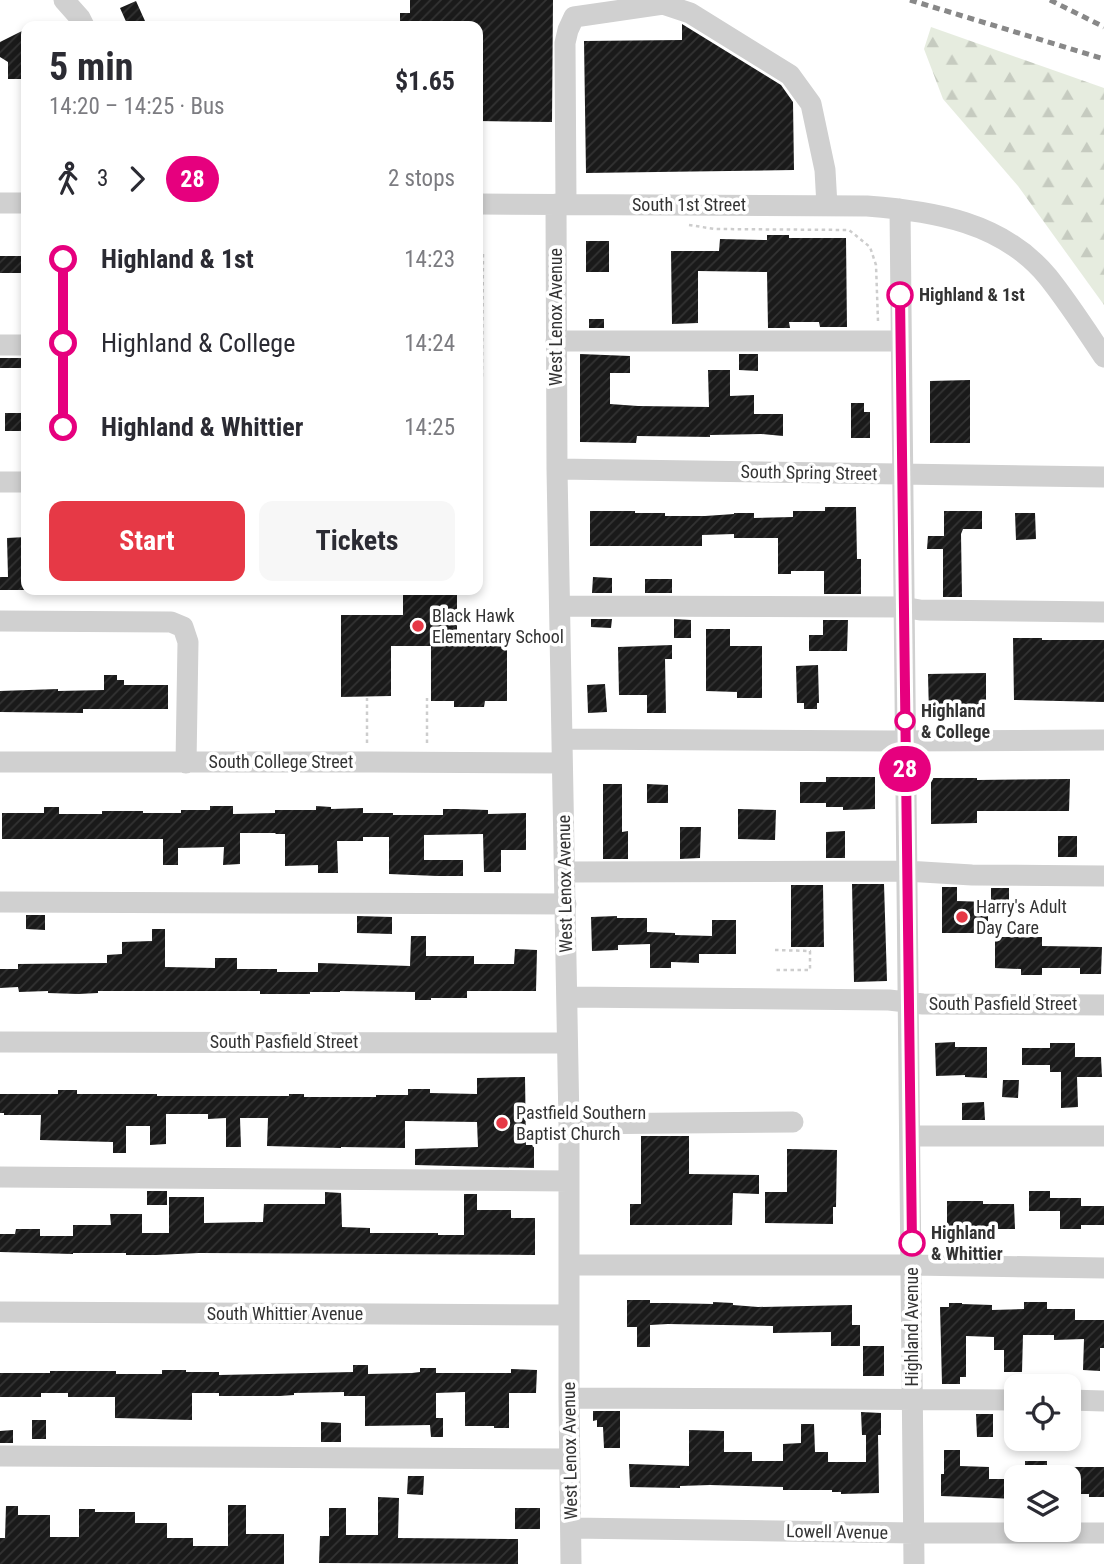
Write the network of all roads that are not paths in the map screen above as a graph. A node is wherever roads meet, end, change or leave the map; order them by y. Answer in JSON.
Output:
{"nodes":[{"id":1,"x":64,"y":0,"type":"edge"},
{"id":2,"x":82,"y":21,"type":"edge"},
{"id":3,"x":0,"y":204,"type":"edge"},
{"id":4,"x":21,"y":204,"type":"edge"},
{"id":5,"x":483,"y":204,"type":"edge"},
{"id":6,"x":561,"y":204,"type":"junction"},
{"id":7,"x":827,"y":206,"type":"junction"},
{"id":8,"x":900,"y":209,"type":"junction"},
{"id":9,"x":556,"y":341,"type":"junction"},
{"id":10,"x":901,"y":341,"type":"junction"},
{"id":11,"x":0,"y":345,"type":"edge"},
{"id":12,"x":21,"y":345,"type":"edge"},
{"id":13,"x":1104,"y":357,"type":"edge"},
{"id":14,"x":557,"y":469,"type":"junction"},
{"id":15,"x":901,"y":474,"type":"junction"},
{"id":16,"x":1104,"y":477,"type":"edge"},
{"id":17,"x":0,"y":482,"type":"edge"},
{"id":18,"x":21,"y":482,"type":"edge"},
{"id":19,"x":560,"y":606,"type":"junction"},
{"id":20,"x":903,"y":607,"type":"junction"},
{"id":21,"x":1104,"y":612,"type":"edge"},
{"id":22,"x":0,"y":621,"type":"edge"},
{"id":23,"x":562,"y":739,"type":"junction"},
{"id":24,"x":1104,"y":740,"type":"edge"},
{"id":25,"x":905,"y":741,"type":"junction"},
{"id":26,"x":0,"y":762,"type":"edge"},
{"id":27,"x":186,"y":763,"type":"junction"},
{"id":28,"x":562,"y":763,"type":"junction"},
{"id":29,"x":906,"y":871,"type":"junction"},
{"id":30,"x":565,"y":872,"type":"junction"},
{"id":31,"x":1104,"y":876,"type":"edge"},
{"id":32,"x":0,"y":902,"type":"edge"},
{"id":33,"x":566,"y":904,"type":"junction"},
{"id":34,"x":567,"y":997,"type":"junction"},
{"id":35,"x":908,"y":1002,"type":"junction"},
{"id":36,"x":1104,"y":1005,"type":"edge"},
{"id":37,"x":0,"y":1042,"type":"edge"},
{"id":38,"x":568,"y":1043,"type":"junction"},
{"id":39,"x":793,"y":1122,"type":"dead end"},
{"id":40,"x":569,"y":1124,"type":"junction"},
{"id":41,"x":910,"y":1136,"type":"junction"},
{"id":42,"x":1104,"y":1136,"type":"edge"},
{"id":43,"x":0,"y":1177,"type":"edge"},
{"id":44,"x":569,"y":1181,"type":"junction"},
{"id":45,"x":569,"y":1265,"type":"junction"},
{"id":46,"x":912,"y":1265,"type":"junction"},
{"id":47,"x":1104,"y":1268,"type":"edge"},
{"id":48,"x":0,"y":1312,"type":"edge"},
{"id":49,"x":569,"y":1315,"type":"junction"},
{"id":50,"x":569,"y":1398,"type":"junction"},
{"id":51,"x":912,"y":1398,"type":"junction"},
{"id":52,"x":1004,"y":1400,"type":"edge"},
{"id":53,"x":1081,"y":1400,"type":"edge"},
{"id":54,"x":1104,"y":1401,"type":"edge"},
{"id":55,"x":0,"y":1457,"type":"edge"},
{"id":56,"x":570,"y":1459,"type":"junction"},
{"id":57,"x":571,"y":1528,"type":"junction"},
{"id":58,"x":914,"y":1533,"type":"junction"},
{"id":59,"x":1104,"y":1533,"type":"edge"},
{"id":60,"x":571,"y":1564,"type":"edge"},
{"id":61,"x":914,"y":1564,"type":"edge"}],
"edges":[{"from":1,"to":2,"type":"street"},
{"from":3,"to":4,"type":"street"},
{"from":5,"to":6,"type":"street","name":"South 1st Street"},
{"from":6,"to":7,"type":"street","name":"South 1st Street"},
{"from":6,"to":7,"type":"street","name":"West Lenox Avenue"},
{"from":6,"to":9,"type":"street","name":"West Lenox Avenue"},
{"from":7,"to":8,"type":"street","name":"South 1st Street"},
{"from":8,"to":10,"type":"street","name":"Highland Avenue"},
{"from":8,"to":13,"type":"street","name":"South 1st Street"},
{"from":9,"to":10,"type":"street"},
{"from":9,"to":14,"type":"street","name":"West Lenox Avenue"},
{"from":10,"to":15,"type":"street","name":"Highland Avenue"},
{"from":11,"to":12,"type":"street"},
{"from":14,"to":15,"type":"street","name":"South Spring Street"},
{"from":14,"to":19,"type":"street","name":"West Lenox Avenue"},
{"from":15,"to":16,"type":"street","name":"South Spring Street"},
{"from":15,"to":20,"type":"street","name":"Highland Avenue"},
{"from":17,"to":18,"type":"street"},
{"from":19,"to":20,"type":"street"},
{"from":19,"to":23,"type":"street","name":"West Lenox Avenue"},
{"from":20,"to":21,"type":"street"},
{"from":20,"to":25,"type":"street","name":"Highland Avenue"},
{"from":22,"to":27,"type":"street"},
{"from":23,"to":25,"type":"street"},
{"from":23,"to":28,"type":"street","name":"West Lenox Avenue"},
{"from":24,"to":25,"type":"street"},
{"from":25,"to":29,"type":"street","name":"Highland Avenue"},
{"from":26,"to":27,"type":"street","name":"South College Street"},
{"from":27,"to":28,"type":"street","name":"South College Street"},
{"from":28,"to":30,"type":"street","name":"West Lenox Avenue"},
{"from":29,"to":30,"type":"street"},
{"from":29,"to":31,"type":"street"},
{"from":29,"to":35,"type":"street","name":"Highland Avenue"},
{"from":30,"to":33,"type":"street","name":"West Lenox Avenue"},
{"from":32,"to":33,"type":"street"},
{"from":33,"to":34,"type":"street","name":"West Lenox Avenue"},
{"from":34,"to":35,"type":"street","name":"South Pasfield Street"},
{"from":34,"to":38,"type":"street","name":"West Lenox Avenue"},
{"from":35,"to":36,"type":"street","name":"South Pasfield Street"},
{"from":35,"to":41,"type":"street","name":"Highland Avenue"},
{"from":37,"to":38,"type":"street","name":"South Pasfield Street"},
{"from":38,"to":40,"type":"street","name":"West Lenox Avenue"},
{"from":39,"to":40,"type":"street"},
{"from":40,"to":44,"type":"street","name":"West Lenox Avenue"},
{"from":41,"to":42,"type":"street"},
{"from":41,"to":46,"type":"street","name":"Highland Avenue"},
{"from":43,"to":44,"type":"street"},
{"from":44,"to":45,"type":"street","name":"West Lenox Avenue"},
{"from":45,"to":46,"type":"street"},
{"from":45,"to":49,"type":"street","name":"West Lenox Avenue"},
{"from":46,"to":47,"type":"street"},
{"from":46,"to":51,"type":"street","name":"Highland Avenue"},
{"from":48,"to":49,"type":"street","name":"South Whittier Avenue"},
{"from":49,"to":50,"type":"street","name":"West Lenox Avenue"},
{"from":50,"to":51,"type":"street"},
{"from":50,"to":56,"type":"street","name":"West Lenox Avenue"},
{"from":51,"to":52,"type":"street"},
{"from":51,"to":58,"type":"street","name":"Highland Avenue"},
{"from":53,"to":54,"type":"street"},
{"from":55,"to":56,"type":"street"},
{"from":56,"to":57,"type":"street","name":"West Lenox Avenue"},
{"from":57,"to":58,"type":"street","name":"Lowell Avenue"},
{"from":57,"to":60,"type":"street","name":"West Lenox Avenue"},
{"from":58,"to":59,"type":"street","name":"Lowell Avenue"},
{"from":58,"to":61,"type":"street","name":"Highland Avenue"}]}
